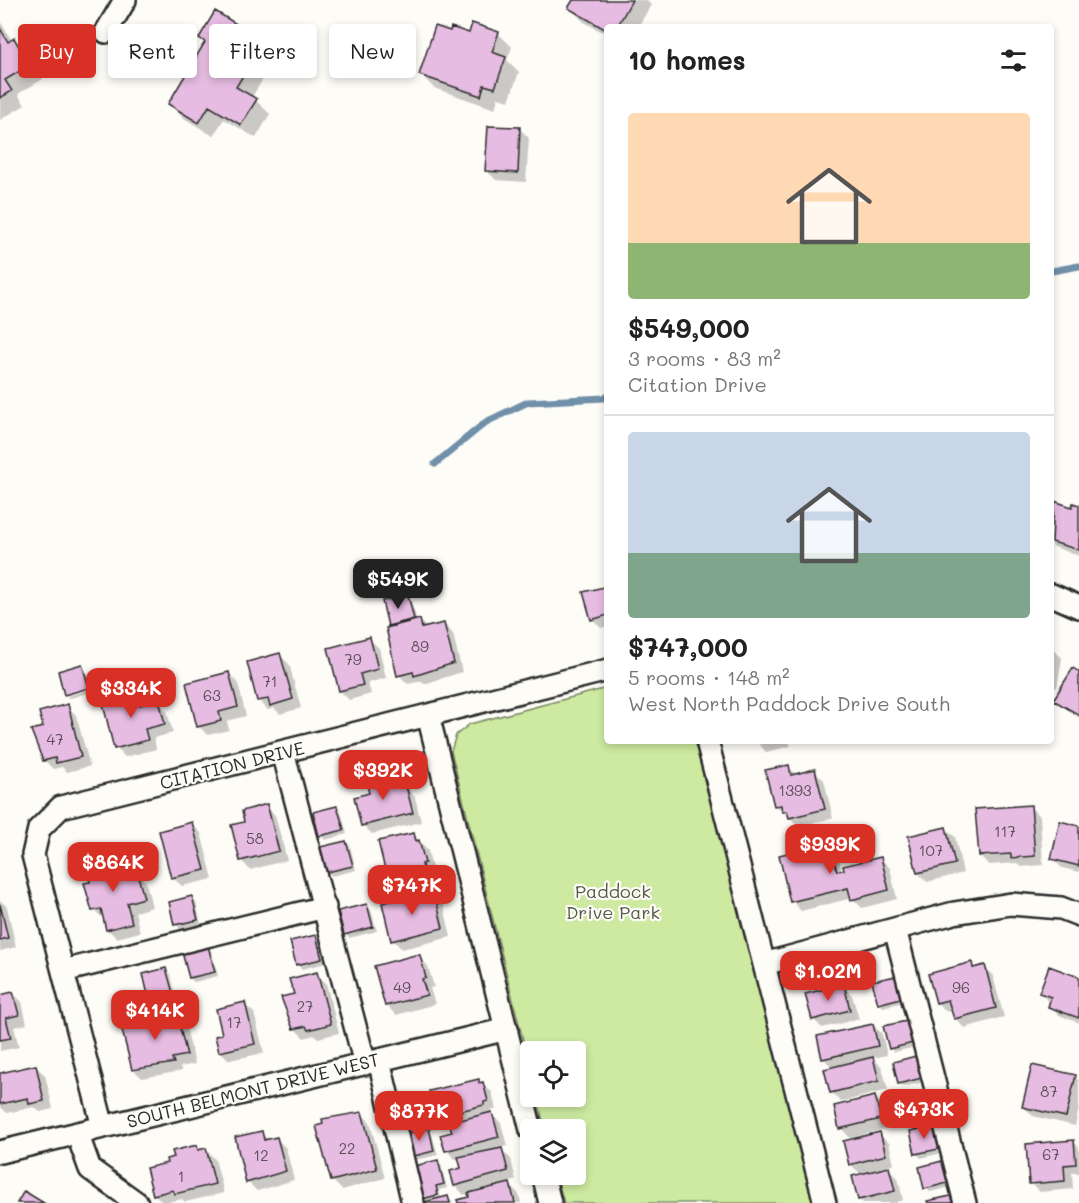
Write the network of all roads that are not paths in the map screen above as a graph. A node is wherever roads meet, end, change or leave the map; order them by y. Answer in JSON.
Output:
{"nodes":[{"id":1,"x":125,"y":0,"type":"edge"},
{"id":2,"x":106,"y":32,"type":"dead end"},
{"id":3,"x":1054,"y":596,"type":"edge"},
{"id":4,"x":1079,"y":607,"type":"edge"},
{"id":5,"x":604,"y":671,"type":"edge"},
{"id":6,"x":428,"y":715,"type":"junction"},
{"id":7,"x":708,"y":744,"type":"edge"},
{"id":8,"x":283,"y":752,"type":"junction"},
{"id":9,"x":325,"y":907,"type":"junction"},
{"id":10,"x":1079,"y":915,"type":"edge"},
{"id":11,"x":895,"y":929,"type":"junction"},
{"id":12,"x":764,"y":964,"type":"junction"},
{"id":13,"x":63,"y":970,"type":"junction"},
{"id":14,"x":507,"y":1029,"type":"junction"},
{"id":15,"x":371,"y":1062,"type":"junction"},
{"id":16,"x":528,"y":1119,"type":"edge"},
{"id":17,"x":103,"y":1126,"type":"junction"},
{"id":18,"x":77,"y":1133,"type":"junction"},
{"id":19,"x":0,"y":1152,"type":"edge"},
{"id":20,"x":546,"y":1185,"type":"edge"},
{"id":21,"x":137,"y":1203,"type":"edge"},
{"id":22,"x":413,"y":1203,"type":"edge"},
{"id":23,"x":550,"y":1203,"type":"edge"},
{"id":24,"x":825,"y":1203,"type":"edge"},
{"id":25,"x":965,"y":1203,"type":"edge"}],
"edges":[{"from":1,"to":2,"type":"street"},
{"from":3,"to":4,"type":"street"},
{"from":5,"to":6,"type":"street","name":"CITATION DRIVE"},
{"from":6,"to":8,"type":"street","name":"CITATION DRIVE"},
{"from":6,"to":14,"type":"street"},
{"from":7,"to":12,"type":"street"},
{"from":8,"to":9,"type":"street"},
{"from":8,"to":13,"type":"street","name":"CITATION DRIVE"},
{"from":9,"to":13,"type":"street"},
{"from":9,"to":15,"type":"street"},
{"from":10,"to":11,"type":"street"},
{"from":11,"to":12,"type":"street"},
{"from":11,"to":25,"type":"street"},
{"from":12,"to":24,"type":"street"},
{"from":13,"to":17,"type":"street"},
{"from":14,"to":15,"type":"street","name":"SOUTH BELMONT DRIVE WEST"},
{"from":14,"to":16,"type":"street"},
{"from":15,"to":17,"type":"street","name":"SOUTH BELMONT DRIVE WEST"},
{"from":15,"to":22,"type":"street"},
{"from":17,"to":18,"type":"street","name":"SOUTH BELMONT DRIVE WEST"},
{"from":18,"to":19,"type":"street","name":"SOUTH BELMONT DRIVE WEST"},
{"from":18,"to":21,"type":"street"},
{"from":20,"to":23,"type":"street"}]}
